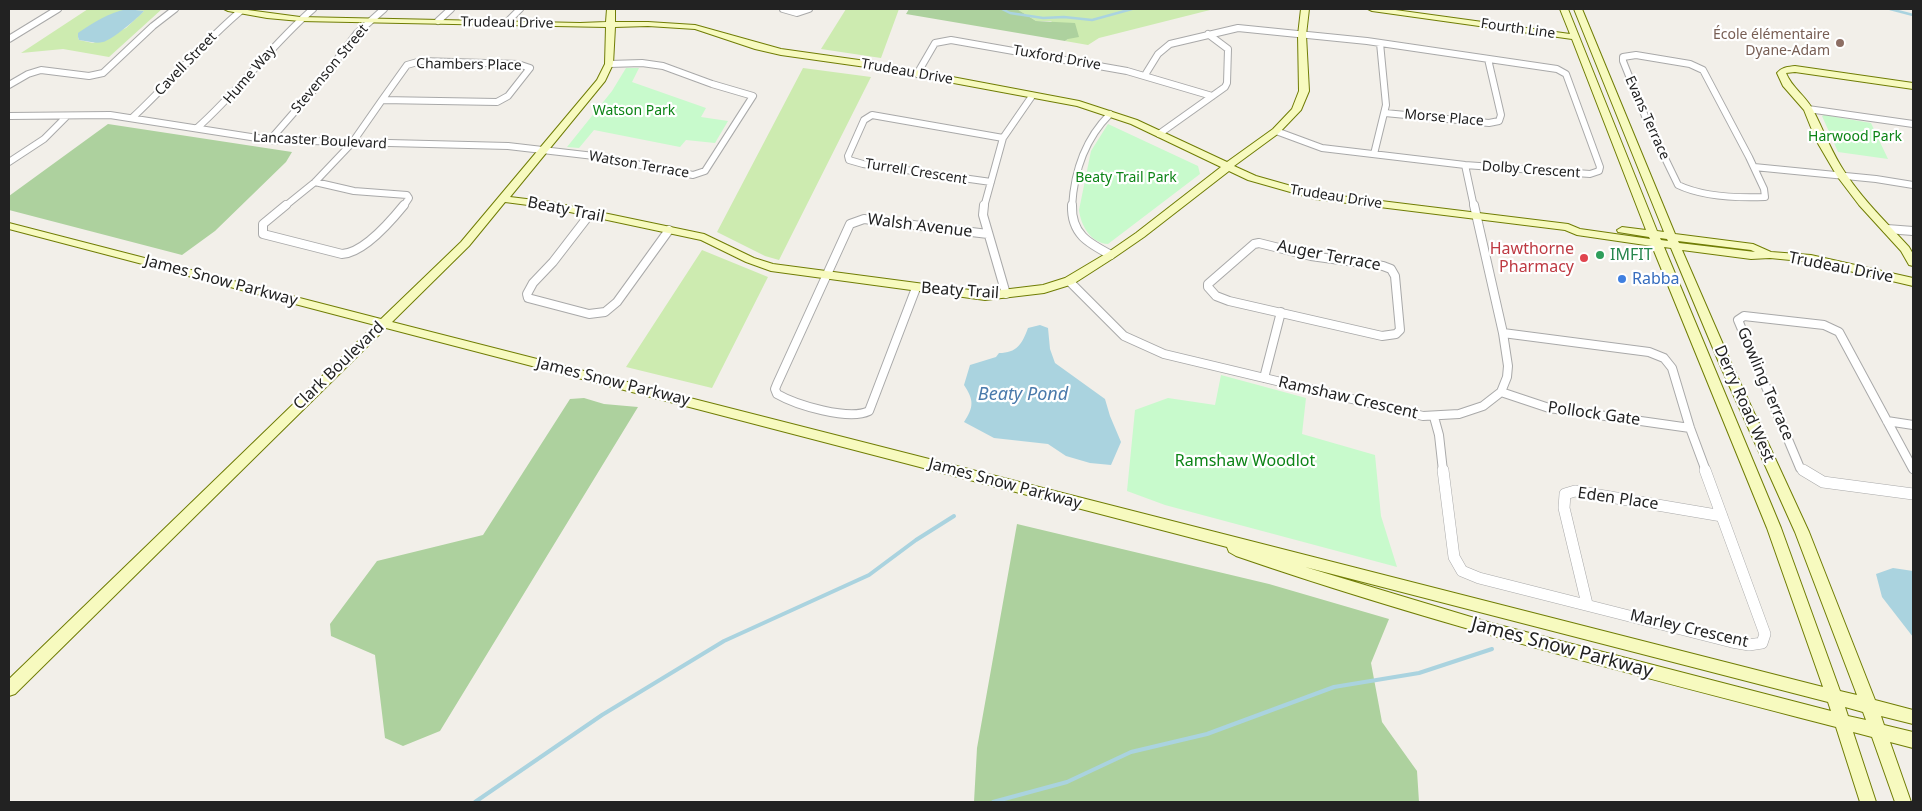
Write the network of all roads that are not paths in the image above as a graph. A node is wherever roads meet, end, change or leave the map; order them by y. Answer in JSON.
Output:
{"nodes":[{"id":1,"x":58,"y":9,"type":"edge"},
{"id":2,"x":175,"y":9,"type":"edge"},
{"id":3,"x":228,"y":9,"type":"edge"},
{"id":4,"x":313,"y":9,"type":"edge"},
{"id":5,"x":384,"y":9,"type":"edge"},
{"id":6,"x":451,"y":9,"type":"edge"},
{"id":7,"x":520,"y":9,"type":"edge"},
{"id":8,"x":611,"y":9,"type":"edge"},
{"id":9,"x":783,"y":9,"type":"edge"},
{"id":10,"x":809,"y":9,"type":"edge"},
{"id":11,"x":1305,"y":9,"type":"edge"},
{"id":12,"x":1372,"y":9,"type":"edge"},
{"id":13,"x":1564,"y":9,"type":"edge"},
{"id":14,"x":1578,"y":9,"type":"edge"},
{"id":15,"x":242,"y":10,"type":"edge"},
{"id":16,"x":300,"y":19,"type":"junction"},
{"id":17,"x":371,"y":20,"type":"junction"},
{"id":18,"x":438,"y":21,"type":"junction"},
{"id":19,"x":506,"y":23,"type":"junction"},
{"id":20,"x":610,"y":24,"type":"junction"},
{"id":21,"x":1208,"y":34,"type":"junction"},
{"id":22,"x":1302,"y":35,"type":"junction"},
{"id":23,"x":1575,"y":37,"type":"junction"},
{"id":24,"x":9,"y":39,"type":"edge"},
{"id":25,"x":1380,"y":43,"type":"junction"},
{"id":26,"x":1488,"y":59,"type":"junction"},
{"id":27,"x":609,"y":64,"type":"junction"},
{"id":28,"x":917,"y":74,"type":"junction"},
{"id":29,"x":1145,"y":75,"type":"junction"},
{"id":30,"x":9,"y":85,"type":"edge"},
{"id":31,"x":1913,"y":86,"type":"edge"},
{"id":32,"x":1032,"y":96,"type":"junction"},
{"id":33,"x":1212,"y":96,"type":"junction"},
{"id":34,"x":382,"y":100,"type":"junction"},
{"id":35,"x":1808,"y":109,"type":"junction"},
{"id":36,"x":1385,"y":113,"type":"junction"},
{"id":37,"x":1110,"y":114,"type":"junction"},
{"id":38,"x":9,"y":116,"type":"edge"},
{"id":39,"x":67,"y":116,"type":"junction"},
{"id":40,"x":132,"y":118,"type":"junction"},
{"id":41,"x":1913,"y":125,"type":"edge"},
{"id":42,"x":197,"y":128,"type":"junction"},
{"id":43,"x":1276,"y":132,"type":"junction"},
{"id":44,"x":1159,"y":134,"type":"junction"},
{"id":45,"x":1003,"y":138,"type":"junction"},
{"id":46,"x":270,"y":140,"type":"junction"},
{"id":47,"x":352,"y":143,"type":"junction"},
{"id":48,"x":544,"y":150,"type":"junction"},
{"id":49,"x":1374,"y":154,"type":"junction"},
{"id":50,"x":9,"y":162,"type":"edge"},
{"id":51,"x":1465,"y":165,"type":"junction"},
{"id":52,"x":1228,"y":167,"type":"junction"},
{"id":53,"x":1754,"y":167,"type":"junction"},
{"id":54,"x":1842,"y":176,"type":"junction"},
{"id":55,"x":315,"y":182,"type":"junction"},
{"id":56,"x":990,"y":182,"type":"junction"},
{"id":57,"x":1913,"y":185,"type":"edge"},
{"id":58,"x":503,"y":199,"type":"junction"},
{"id":59,"x":590,"y":214,"type":"junction"},
{"id":60,"x":1476,"y":216,"type":"junction"},
{"id":61,"x":9,"y":226,"type":"edge"},
{"id":62,"x":1887,"y":228,"type":"junction"},
{"id":63,"x":669,"y":230,"type":"junction"},
{"id":64,"x":1913,"y":231,"type":"edge"},
{"id":65,"x":988,"y":234,"type":"junction"},
{"id":66,"x":1654,"y":238,"type":"junction"},
{"id":67,"x":1673,"y":241,"type":"junction"},
{"id":68,"x":1111,"y":255,"type":"junction"},
{"id":69,"x":1913,"y":262,"type":"edge"},
{"id":70,"x":826,"y":275,"type":"junction"},
{"id":71,"x":1069,"y":281,"type":"junction"},
{"id":72,"x":1913,"y":282,"type":"edge"},
{"id":73,"x":916,"y":288,"type":"junction"},
{"id":74,"x":1006,"y":294,"type":"junction"},
{"id":75,"x":1281,"y":312,"type":"junction"},
{"id":76,"x":383,"y":323,"type":"junction"},
{"id":77,"x":1503,"y":333,"type":"junction"},
{"id":78,"x":1264,"y":378,"type":"junction"},
{"id":79,"x":1501,"y":392,"type":"junction"},
{"id":80,"x":1434,"y":416,"type":"junction"},
{"id":81,"x":1887,"y":421,"type":"junction"},
{"id":82,"x":1913,"y":425,"type":"edge"},
{"id":83,"x":1690,"y":428,"type":"junction"},
{"id":84,"x":1913,"y":469,"type":"edge"},
{"id":85,"x":1913,"y":494,"type":"edge"},
{"id":86,"x":1722,"y":516,"type":"junction"},
{"id":87,"x":1217,"y":537,"type":"junction"},
{"id":88,"x":1587,"y":604,"type":"junction"},
{"id":89,"x":9,"y":689,"type":"edge"},
{"id":90,"x":1834,"y":697,"type":"junction"},
{"id":91,"x":1869,"y":706,"type":"junction"},
{"id":92,"x":1913,"y":716,"type":"edge"},
{"id":93,"x":1842,"y":722,"type":"junction"},
{"id":94,"x":1878,"y":731,"type":"junction"},
{"id":95,"x":1913,"y":740,"type":"edge"},
{"id":96,"x":1868,"y":802,"type":"edge"},
{"id":97,"x":1903,"y":802,"type":"edge"}],
"edges":[{"from":1,"to":24,"type":"street"},
{"from":2,"to":30,"type":"street"},
{"from":3,"to":15,"type":"street","name":"Trudeau Drive"},
{"from":4,"to":16,"type":"street","name":"Hume Way"},
{"from":5,"to":17,"type":"street","name":"Stevenson Street"},
{"from":6,"to":18,"type":"street"},
{"from":7,"to":19,"type":"street"},
{"from":8,"to":20,"type":"street","name":"Clark Boulevard"},
{"from":9,"to":10,"type":"street"},
{"from":11,"to":22,"type":"street","name":"Beaty Trail"},
{"from":12,"to":23,"type":"street","name":"Fourth Line"},
{"from":13,"to":23,"type":"street","name":"Derry Road West"},
{"from":14,"to":67,"type":"street","name":"Derry Road West"},
{"from":15,"to":16,"type":"street","name":"Trudeau Drive"},
{"from":15,"to":40,"type":"street","name":"Cavell Street"},
{"from":16,"to":17,"type":"street","name":"Trudeau Drive"},
{"from":16,"to":42,"type":"street","name":"Hume Way"},
{"from":17,"to":18,"type":"street","name":"Trudeau Drive"},
{"from":17,"to":46,"type":"street","name":"Stevenson Street"},
{"from":18,"to":19,"type":"street","name":"Trudeau Drive"},
{"from":19,"to":20,"type":"street","name":"Trudeau Drive"},
{"from":20,"to":27,"type":"street","name":"Clark Boulevard"},
{"from":20,"to":28,"type":"street","name":"Trudeau Drive"},
{"from":21,"to":22,"type":"street","name":"Dolby Crescent"},
{"from":21,"to":29,"type":"street","name":"Dolby Crescent"},
{"from":21,"to":33,"type":"street"},
{"from":22,"to":25,"type":"street","name":"Dolby Crescent"},
{"from":22,"to":43,"type":"street","name":"Beaty Trail"},
{"from":23,"to":66,"type":"street","name":"Derry Road West"},
{"from":25,"to":26,"type":"street","name":"Dolby Crescent"},
{"from":25,"to":36,"type":"street"},
{"from":26,"to":36,"type":"street","name":"Morse Place"},
{"from":26,"to":51,"type":"street","name":"Dolby Crescent"},
{"from":27,"to":48,"type":"street","name":"Clark Boulevard"},
{"from":27,"to":48,"type":"street","name":"Watson Terrace"},
{"from":28,"to":29,"type":"street","name":"Tuxford Drive"},
{"from":28,"to":32,"type":"street","name":"Trudeau Drive"},
{"from":29,"to":33,"type":"street","name":"Tuxford Drive"},
{"from":31,"to":35,"type":"street"},
{"from":32,"to":37,"type":"street","name":"Trudeau Drive"},
{"from":32,"to":45,"type":"street"},
{"from":33,"to":44,"type":"street"},
{"from":34,"to":34,"type":"street","name":"Chambers Place"},
{"from":34,"to":47,"type":"street","name":"Chambers Place"},
{"from":35,"to":41,"type":"street"},
{"from":35,"to":54,"type":"street"},
{"from":36,"to":49,"type":"street"},
{"from":37,"to":44,"type":"street","name":"Trudeau Drive"},
{"from":37,"to":68,"type":"street"},
{"from":38,"to":39,"type":"street","name":"Lancaster Boulevard"},
{"from":39,"to":40,"type":"street","name":"Lancaster Boulevard"},
{"from":39,"to":50,"type":"street"},
{"from":40,"to":42,"type":"street","name":"Lancaster Boulevard"},
{"from":42,"to":46,"type":"street","name":"Lancaster Boulevard"},
{"from":43,"to":49,"type":"street","name":"Dolby Crescent"},
{"from":43,"to":52,"type":"street","name":"Beaty Trail"},
{"from":44,"to":52,"type":"street","name":"Trudeau Drive"},
{"from":45,"to":56,"type":"street"},
{"from":45,"to":56,"type":"street","name":"Turrell Crescent"},
{"from":46,"to":47,"type":"street","name":"Lancaster Boulevard"},
{"from":47,"to":48,"type":"street","name":"Lancaster Boulevard"},
{"from":47,"to":55,"type":"street","name":"Chambers Place"},
{"from":48,"to":58,"type":"street","name":"Clark Boulevard"},
{"from":49,"to":51,"type":"street","name":"Dolby Crescent"},
{"from":51,"to":60,"type":"street"},
{"from":52,"to":60,"type":"street","name":"Trudeau Drive"},
{"from":52,"to":68,"type":"street","name":"Beaty Trail"},
{"from":53,"to":53,"type":"street","name":"Evans Terrace"},
{"from":53,"to":54,"type":"street"},
{"from":54,"to":57,"type":"street"},
{"from":54,"to":62,"type":"street"},
{"from":55,"to":55,"type":"street","name":"Chambers Place"},
{"from":56,"to":65,"type":"street"},
{"from":58,"to":59,"type":"street","name":"Beaty Trail"},
{"from":58,"to":76,"type":"street","name":"Clark Boulevard"},
{"from":59,"to":63,"type":"street","name":"Beaty Trail"},
{"from":59,"to":63,"type":"street"},
{"from":60,"to":66,"type":"street","name":"Trudeau Drive"},
{"from":60,"to":77,"type":"street"},
{"from":61,"to":76,"type":"street","name":"James Snow Parkway"},
{"from":62,"to":64,"type":"street"},
{"from":62,"to":69,"type":"street"},
{"from":63,"to":70,"type":"street","name":"Beaty Trail"},
{"from":65,"to":70,"type":"street","name":"Walsh Avenue"},
{"from":65,"to":74,"type":"street"},
{"from":66,"to":67,"type":"street","name":"Trudeau Drive"},
{"from":66,"to":90,"type":"street","name":"Derry Road West"},
{"from":67,"to":72,"type":"street","name":"Trudeau Drive"},
{"from":67,"to":91,"type":"street","name":"Derry Road West"},
{"from":68,"to":71,"type":"street","name":"Beaty Trail"},
{"from":70,"to":73,"type":"street","name":"Beaty Trail"},
{"from":70,"to":73,"type":"street"},
{"from":71,"to":74,"type":"street","name":"Beaty Trail"},
{"from":71,"to":78,"type":"street","name":"Ramshaw Crescent"},
{"from":73,"to":74,"type":"street","name":"Beaty Trail"},
{"from":75,"to":75,"type":"street","name":"Auger Terrace"},
{"from":75,"to":78,"type":"street"},
{"from":76,"to":87,"type":"street","name":"James Snow Parkway"},
{"from":76,"to":89,"type":"street","name":"Clark Boulevard"},
{"from":77,"to":79,"type":"street"},
{"from":77,"to":83,"type":"street","name":"Marley Crescent"},
{"from":78,"to":80,"type":"street","name":"Ramshaw Crescent"},
{"from":79,"to":80,"type":"street","name":"Ramshaw Crescent"},
{"from":79,"to":83,"type":"street","name":"Pollock Gate"},
{"from":80,"to":88,"type":"street","name":"Marley Crescent"},
{"from":81,"to":82,"type":"street"},
{"from":81,"to":84,"type":"street","name":"Gowling Terrace"},
{"from":81,"to":85,"type":"street","name":"Gowling Terrace"},
{"from":83,"to":86,"type":"street","name":"Marley Crescent"},
{"from":86,"to":88,"type":"street","name":"Eden Place"},
{"from":86,"to":88,"type":"street","name":"Marley Crescent"},
{"from":87,"to":90,"type":"street","name":"James Snow Parkway"},
{"from":87,"to":93,"type":"street","name":"James Snow Parkway"},
{"from":90,"to":91,"type":"street","name":"James Snow Parkway"},
{"from":90,"to":93,"type":"street","name":"Derry Road West"},
{"from":91,"to":92,"type":"street","name":"James Snow Parkway"},
{"from":91,"to":94,"type":"street","name":"Derry Road West"},
{"from":93,"to":94,"type":"street","name":"James Snow Parkway"},
{"from":93,"to":96,"type":"street","name":"Derry Road West"},
{"from":94,"to":95,"type":"street","name":"James Snow Parkway"},
{"from":94,"to":97,"type":"street","name":"Derry Road West"}]}
